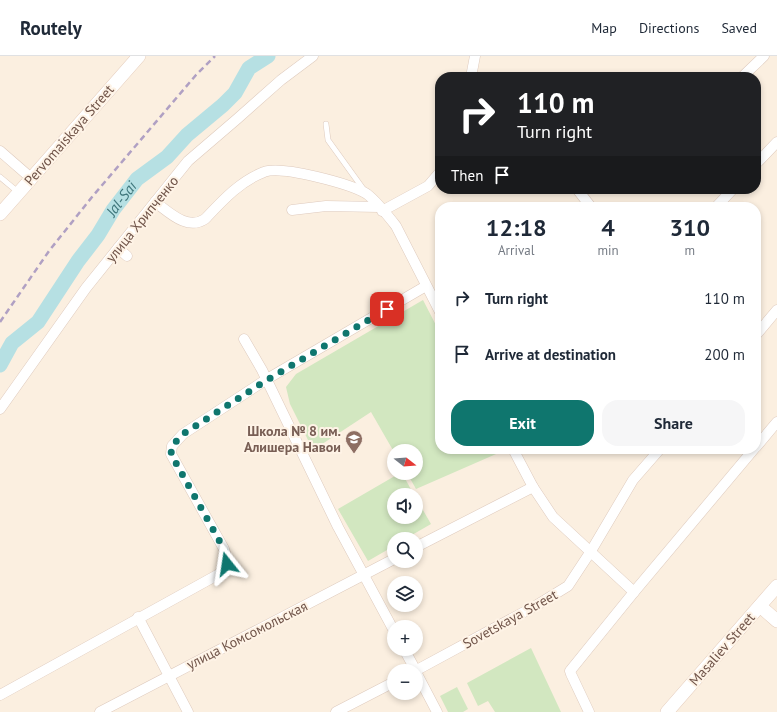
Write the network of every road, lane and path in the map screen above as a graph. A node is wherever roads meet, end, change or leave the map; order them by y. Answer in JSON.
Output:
{"nodes":[{"id":1,"x":314,"y":56,"type":"edge"},
{"id":2,"x":475,"y":56,"type":"edge"},
{"id":3,"x":764,"y":56,"type":"edge"},
{"id":4,"x":133,"y":58,"type":"edge"},
{"id":5,"x":472,"y":72,"type":"edge"},
{"id":6,"x":747,"y":72,"type":"edge"},
{"id":7,"x":326,"y":124,"type":"dead end"},
{"id":8,"x":777,"y":142,"type":"edge"},
{"id":9,"x":0,"y":151,"type":"edge"},
{"id":10,"x":761,"y":155,"type":"edge"},
{"id":11,"x":0,"y":177,"type":"edge"},
{"id":12,"x":31,"y":178,"type":"junction"},
{"id":13,"x":435,"y":179,"type":"edge"},
{"id":14,"x":19,"y":193,"type":"junction"},
{"id":15,"x":367,"y":194,"type":"junction"},
{"id":16,"x":581,"y":194,"type":"edge"},
{"id":17,"x":728,"y":194,"type":"edge"},
{"id":18,"x":155,"y":202,"type":"junction"},
{"id":19,"x":587,"y":202,"type":"edge"},
{"id":20,"x":721,"y":202,"type":"edge"},
{"id":21,"x":381,"y":209,"type":"junction"},
{"id":22,"x":292,"y":210,"type":"dead end"},
{"id":23,"x":0,"y":214,"type":"edge"},
{"id":24,"x":118,"y":248,"type":"junction"},
{"id":25,"x":127,"y":256,"type":"dead end"},
{"id":26,"x":426,"y":286,"type":"junction"},
{"id":27,"x":435,"y":303,"type":"edge"},
{"id":28,"x":777,"y":310,"type":"edge"},
{"id":29,"x":761,"y":329,"type":"edge"},
{"id":30,"x":244,"y":339,"type":"dead end"},
{"id":31,"x":267,"y":380,"type":"junction"},
{"id":32,"x":0,"y":410,"type":"edge"},
{"id":33,"x":777,"y":422,"type":"edge"},
{"id":34,"x":761,"y":441,"type":"edge"},
{"id":35,"x":516,"y":454,"type":"edge"},
{"id":36,"x":656,"y":454,"type":"edge"},
{"id":37,"x":750,"y":454,"type":"edge"},
{"id":38,"x":533,"y":487,"type":"junction"},
{"id":39,"x":423,"y":543,"type":"edge"},
{"id":40,"x":591,"y":551,"type":"junction"},
{"id":41,"x":387,"y":562,"type":"edge"},
{"id":42,"x":364,"y":574,"type":"junction"},
{"id":43,"x":777,"y":586,"type":"edge"},
{"id":44,"x":634,"y":592,"type":"junction"},
{"id":45,"x":760,"y":606,"type":"junction"},
{"id":46,"x":138,"y":617,"type":"junction"},
{"id":47,"x":388,"y":620,"type":"edge"},
{"id":48,"x":777,"y":621,"type":"edge"},
{"id":49,"x":423,"y":667,"type":"edge"},
{"id":50,"x":169,"y":676,"type":"junction"},
{"id":51,"x":387,"y":686,"type":"edge"},
{"id":52,"x":423,"y":687,"type":"edge"},
{"id":53,"x":0,"y":695,"type":"edge"},
{"id":54,"x":100,"y":712,"type":"edge"},
{"id":55,"x":188,"y":712,"type":"edge"},
{"id":56,"x":336,"y":712,"type":"edge"},
{"id":57,"x":436,"y":712,"type":"edge"},
{"id":58,"x":589,"y":712,"type":"edge"},
{"id":59,"x":667,"y":712,"type":"edge"}],
"edges":[{"from":1,"to":18,"type":"street","name":"улица Хрипченко"},
{"from":2,"to":5,"type":"street"},
{"from":3,"to":6,"type":"street"},
{"from":4,"to":12,"type":"main road","name":"Pervomaiskaya Street"},
{"from":7,"to":15,"type":"lane"},
{"from":8,"to":10,"type":"street"},
{"from":9,"to":12,"type":"street"},
{"from":11,"to":14,"type":"lane"},
{"from":12,"to":14,"type":"main road","name":"Pervomaiskaya Street"},
{"from":13,"to":21,"type":"street"},
{"from":14,"to":23,"type":"main road","name":"Pervomaiskaya Street"},
{"from":15,"to":18,"type":"street"},
{"from":15,"to":21,"type":"street"},
{"from":16,"to":19,"type":"street"},
{"from":17,"to":20,"type":"street"},
{"from":18,"to":24,"type":"street","name":"улица Хрипченко"},
{"from":21,"to":22,"type":"street"},
{"from":21,"to":26,"type":"street"},
{"from":24,"to":25,"type":"street"},
{"from":24,"to":32,"type":"street","name":"улица Хрипченко"},
{"from":26,"to":27,"type":"street"},
{"from":26,"to":31,"type":"street"},
{"from":28,"to":29,"type":"street"},
{"from":30,"to":31,"type":"street"},
{"from":31,"to":42,"type":"street"},
{"from":31,"to":46,"type":"street"},
{"from":33,"to":34,"type":"street"},
{"from":35,"to":38,"type":"street"},
{"from":36,"to":40,"type":"street","name":"Sovetskaya Street"},
{"from":37,"to":44,"type":"street"},
{"from":38,"to":39,"type":"street"},
{"from":38,"to":40,"type":"street"},
{"from":40,"to":44,"type":"street"},
{"from":40,"to":49,"type":"street","name":"Sovetskaya Street"},
{"from":41,"to":42,"type":"street","name":"улица Комсомольская"},
{"from":42,"to":47,"type":"street"},
{"from":42,"to":50,"type":"street","name":"улица Комсомольская"},
{"from":43,"to":45,"type":"main road","name":"Masaliev Street"},
{"from":44,"to":58,"type":"street"},
{"from":45,"to":48,"type":"main road"},
{"from":45,"to":59,"type":"main road","name":"Masaliev Street"},
{"from":46,"to":50,"type":"street"},
{"from":46,"to":53,"type":"street"},
{"from":50,"to":54,"type":"street","name":"улица Комсомольская"},
{"from":50,"to":55,"type":"street"},
{"from":51,"to":56,"type":"street"},
{"from":52,"to":57,"type":"street"}]}
